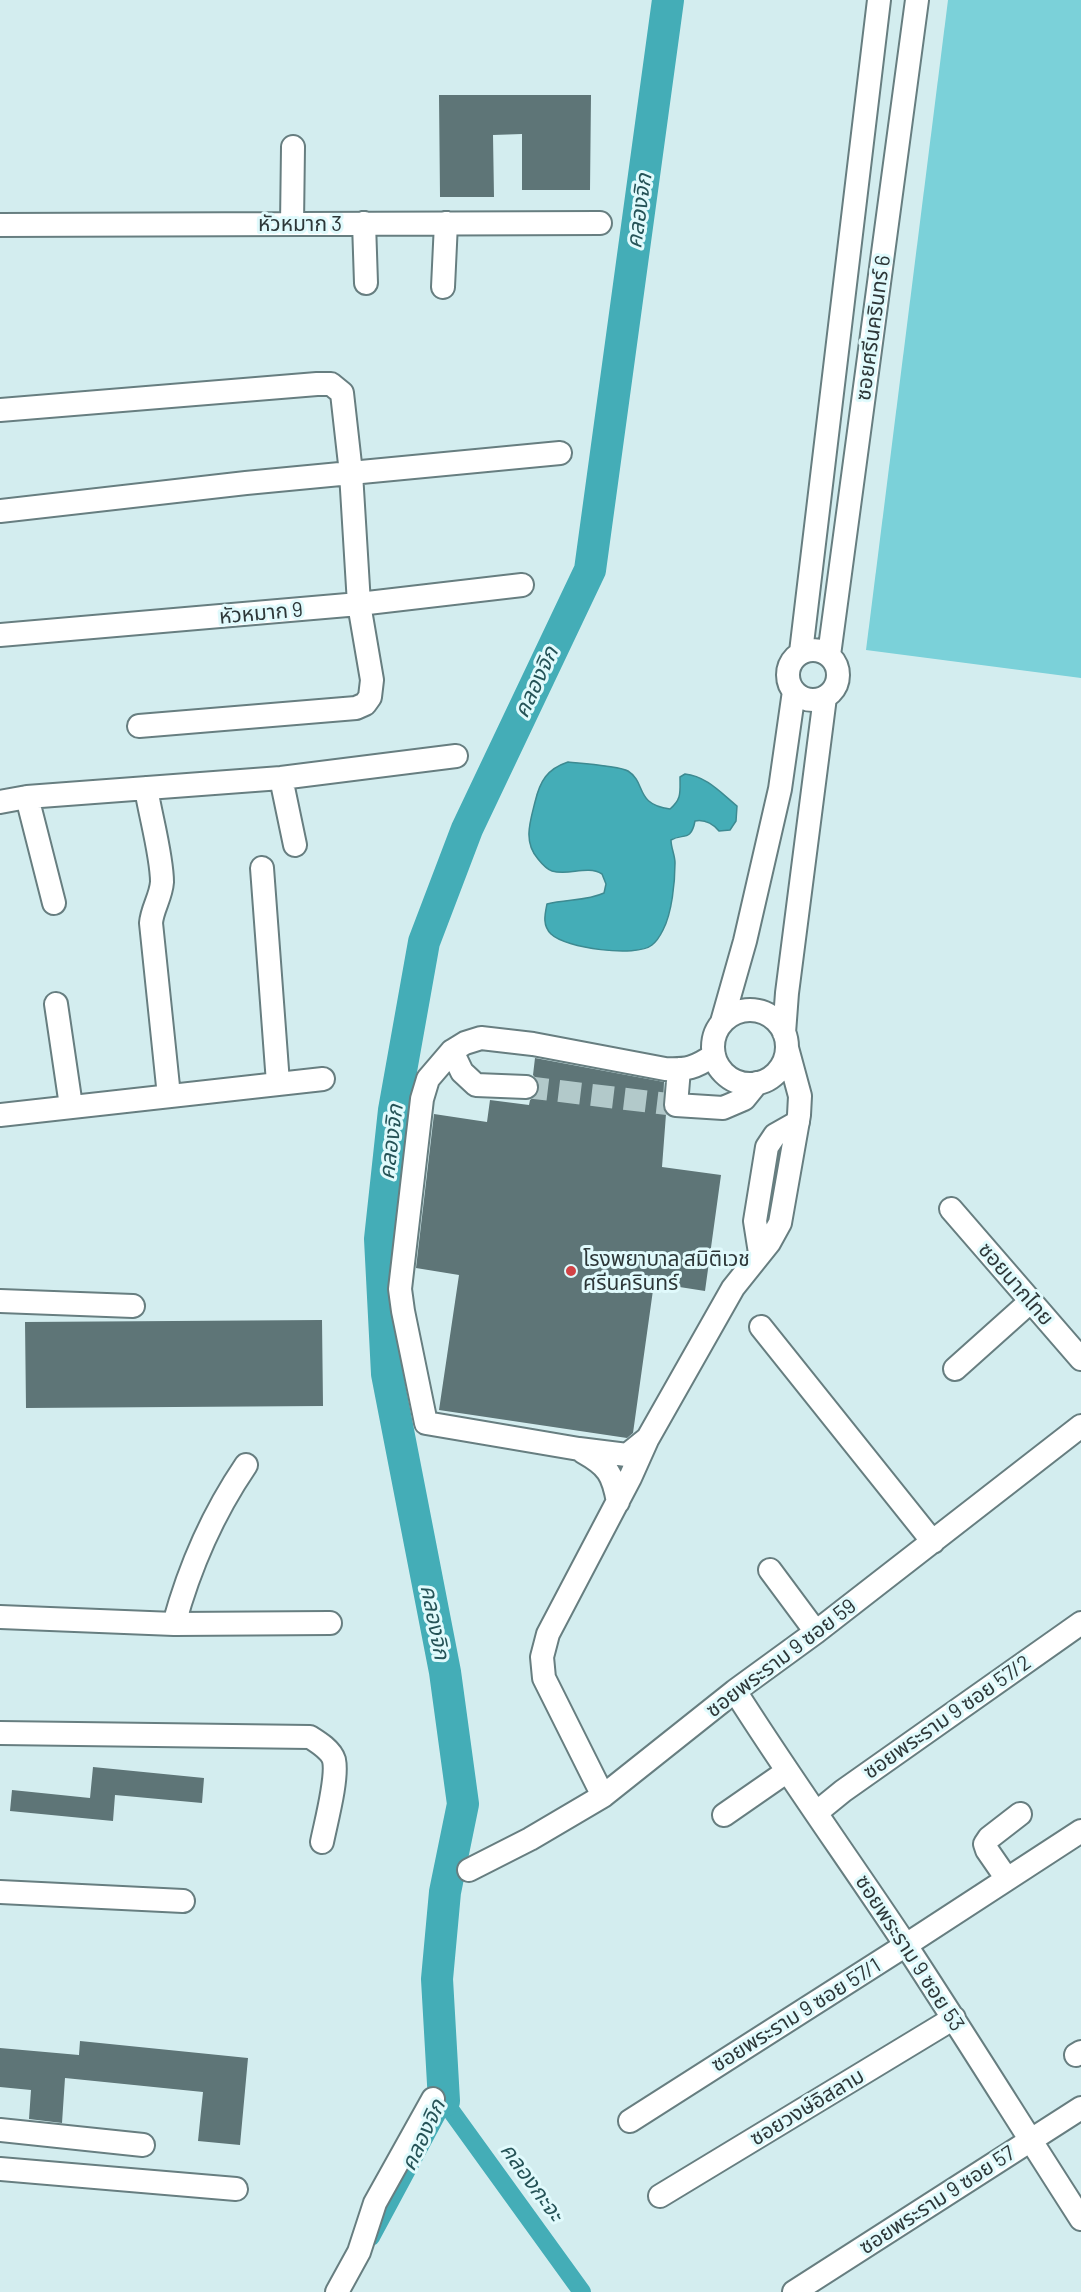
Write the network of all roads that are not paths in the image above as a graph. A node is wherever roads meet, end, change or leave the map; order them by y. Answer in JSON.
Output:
{"nodes":[{"id":1,"x":879,"y":0,"type":"edge"},
{"id":2,"x":917,"y":0,"type":"edge"},
{"id":3,"x":293,"y":147,"type":"dead end"},
{"id":4,"x":364,"y":223,"type":"junction"},
{"id":5,"x":446,"y":223,"type":"junction"},
{"id":6,"x":600,"y":223,"type":"dead end"},
{"id":7,"x":292,"y":224,"type":"junction"},
{"id":8,"x":0,"y":225,"type":"edge"},
{"id":9,"x":366,"y":283,"type":"dead end"},
{"id":10,"x":443,"y":287,"type":"dead end"},
{"id":11,"x":0,"y":410,"type":"edge"},
{"id":12,"x":560,"y":453,"type":"dead end"},
{"id":13,"x":351,"y":473,"type":"junction"},
{"id":14,"x":0,"y":511,"type":"edge"},
{"id":15,"x":522,"y":585,"type":"dead end"},
{"id":16,"x":359,"y":604,"type":"junction"},
{"id":17,"x":0,"y":635,"type":"edge"},
{"id":18,"x":801,"y":652,"type":"junction"},
{"id":19,"x":829,"y":655,"type":"junction"},
{"id":20,"x":794,"y":691,"type":"junction"},
{"id":21,"x":825,"y":697,"type":"junction"},
{"id":22,"x":139,"y":726,"type":"dead end"},
{"id":23,"x":456,"y":756,"type":"dead end"},
{"id":24,"x":280,"y":778,"type":"junction"},
{"id":25,"x":146,"y":788,"type":"junction"},
{"id":26,"x":27,"y":797,"type":"junction"},
{"id":27,"x":0,"y":802,"type":"edge"},
{"id":28,"x":295,"y":845,"type":"dead end"},
{"id":29,"x":262,"y":868,"type":"dead end"},
{"id":30,"x":54,"y":903,"type":"dead end"},
{"id":31,"x":56,"y":1004,"type":"dead end"},
{"id":32,"x":722,"y":1022,"type":"junction"},
{"id":33,"x":785,"y":1040,"type":"junction"},
{"id":34,"x":452,"y":1051,"type":"junction"},
{"id":35,"x":714,"y":1055,"type":"junction"},
{"id":36,"x":679,"y":1069,"type":"junction"},
{"id":37,"x":323,"y":1079,"type":"dead end"},
{"id":38,"x":278,"y":1083,"type":"junction"},
{"id":39,"x":757,"y":1083,"type":"junction"},
{"id":40,"x":526,"y":1087,"type":"tunnel mouth"},
{"id":41,"x":169,"y":1096,"type":"junction"},
{"id":42,"x":71,"y":1106,"type":"junction"},
{"id":43,"x":0,"y":1115,"type":"edge"},
{"id":44,"x":951,"y":1209,"type":"dead end"},
{"id":45,"x":0,"y":1301,"type":"edge"},
{"id":46,"x":1031,"y":1301,"type":"junction"},
{"id":47,"x":133,"y":1306,"type":"dead end"},
{"id":48,"x":761,"y":1328,"type":"dead end"},
{"id":49,"x":1081,"y":1359,"type":"edge"},
{"id":50,"x":955,"y":1369,"type":"dead end"},
{"id":51,"x":1081,"y":1426,"type":"edge"},
{"id":52,"x":648,"y":1438,"type":"junction"},
{"id":53,"x":579,"y":1449,"type":"junction"},
{"id":54,"x":246,"y":1465,"type":"dead end"},
{"id":55,"x":618,"y":1502,"type":"junction"},
{"id":56,"x":933,"y":1542,"type":"junction"},
{"id":57,"x":770,"y":1570,"type":"dead end"},
{"id":58,"x":0,"y":1617,"type":"edge"},
{"id":59,"x":174,"y":1623,"type":"junction"},
{"id":60,"x":330,"y":1623,"type":"dead end"},
{"id":61,"x":1081,"y":1623,"type":"edge"},
{"id":62,"x":816,"y":1632,"type":"junction"},
{"id":63,"x":735,"y":1690,"type":"junction"},
{"id":64,"x":0,"y":1734,"type":"edge"},
{"id":65,"x":786,"y":1772,"type":"junction"},
{"id":66,"x":603,"y":1796,"type":"junction"},
{"id":67,"x":816,"y":1813,"type":"junction"},
{"id":68,"x":1020,"y":1814,"type":"dead end"},
{"id":69,"x":724,"y":1815,"type":"dead end"},
{"id":70,"x":1081,"y":1831,"type":"edge"},
{"id":71,"x":322,"y":1842,"type":"dead end"},
{"id":72,"x":469,"y":1870,"type":"dead end"},
{"id":73,"x":1007,"y":1879,"type":"junction"},
{"id":74,"x":0,"y":1892,"type":"edge"},
{"id":75,"x":183,"y":1901,"type":"dead end"},
{"id":76,"x":906,"y":1946,"type":"junction"},
{"id":77,"x":954,"y":2018,"type":"junction"},
{"id":78,"x":433,"y":2099,"type":"dead end"},
{"id":79,"x":1081,"y":2108,"type":"edge"},
{"id":80,"x":630,"y":2121,"type":"dead end"},
{"id":81,"x":0,"y":2130,"type":"edge"},
{"id":82,"x":1030,"y":2140,"type":"junction"},
{"id":83,"x":143,"y":2145,"type":"dead end"},
{"id":84,"x":0,"y":2169,"type":"edge"},
{"id":85,"x":236,"y":2189,"type":"dead end"},
{"id":86,"x":660,"y":2196,"type":"dead end"},
{"id":87,"x":1081,"y":2219,"type":"edge"},
{"id":88,"x":337,"y":2292,"type":"edge"},
{"id":89,"x":794,"y":2292,"type":"edge"}],
"edges":[{"from":1,"to":18,"type":"street","name":"ซอยศรีนครินทร์ 6"},
{"from":2,"to":19,"type":"street","name":"ซอยศรีนครินทร์ 6"},
{"from":3,"to":7,"type":"street"},
{"from":4,"to":5,"type":"street","name":"หัวหมาก 3"},
{"from":4,"to":7,"type":"street","name":"หัวหมาก 3"},
{"from":4,"to":9,"type":"street"},
{"from":5,"to":6,"type":"street","name":"หัวหมาก 3"},
{"from":5,"to":10,"type":"street"},
{"from":7,"to":8,"type":"street","name":"หัวหมาก 3"},
{"from":11,"to":13,"type":"street"},
{"from":12,"to":13,"type":"street"},
{"from":13,"to":14,"type":"street"},
{"from":13,"to":16,"type":"street"},
{"from":15,"to":16,"type":"street","name":"หัวหมาก 9"},
{"from":16,"to":17,"type":"street","name":"หัวหมาก 9"},
{"from":16,"to":22,"type":"street"},
{"from":18,"to":19,"type":"street"},
{"from":18,"to":20,"type":"street","name":"ซอยศรีนครินทร์ 6"},
{"from":19,"to":21,"type":"street","name":"ซอยศรีนครินทร์ 6"},
{"from":20,"to":21,"type":"street"},
{"from":20,"to":32,"type":"street"},
{"from":21,"to":33,"type":"street"},
{"from":23,"to":24,"type":"street"},
{"from":24,"to":25,"type":"street"},
{"from":24,"to":28,"type":"street"},
{"from":25,"to":26,"type":"street"},
{"from":25,"to":41,"type":"street"},
{"from":26,"to":27,"type":"street"},
{"from":26,"to":30,"type":"street"},
{"from":29,"to":38,"type":"street"},
{"from":31,"to":42,"type":"street"},
{"from":32,"to":33,"type":"street"},
{"from":32,"to":35,"type":"street"},
{"from":33,"to":39,"type":"street"},
{"from":33,"to":52,"type":"street"},
{"from":34,"to":36,"type":"street"},
{"from":34,"to":40,"type":"street"},
{"from":34,"to":53,"type":"street"},
{"from":35,"to":36,"type":"street"},
{"from":35,"to":39,"type":"street"},
{"from":36,"to":39,"type":"street"},
{"from":37,"to":38,"type":"street"},
{"from":38,"to":41,"type":"street"},
{"from":41,"to":42,"type":"street"},
{"from":42,"to":43,"type":"street"},
{"from":44,"to":46,"type":"street","name":"ซอยนากไทย"},
{"from":45,"to":47,"type":"street"},
{"from":46,"to":49,"type":"street","name":"ซอยนากไทย"},
{"from":46,"to":50,"type":"street"},
{"from":48,"to":56,"type":"street"},
{"from":51,"to":56,"type":"street","name":"ซอยพระราม 9 ซอย 59"},
{"from":52,"to":53,"type":"street"},
{"from":52,"to":55,"type":"street"},
{"from":53,"to":55,"type":"street"},
{"from":54,"to":59,"type":"street"},
{"from":55,"to":66,"type":"street"},
{"from":56,"to":62,"type":"street","name":"ซอยพระราม 9 ซอย 59"},
{"from":57,"to":62,"type":"street"},
{"from":58,"to":59,"type":"street"},
{"from":59,"to":60,"type":"street"},
{"from":61,"to":67,"type":"street","name":"ซอยพระราม 9 ซอย 57/2"},
{"from":62,"to":63,"type":"street","name":"ซอยพระราม 9 ซอย 59"},
{"from":63,"to":65,"type":"street","name":"ซอยพระราม 9 ซอย 53"},
{"from":63,"to":66,"type":"street","name":"ซอยพระราม 9 ซอย 59"},
{"from":64,"to":71,"type":"street"},
{"from":65,"to":67,"type":"street","name":"ซอยพระราม 9 ซอย 53"},
{"from":65,"to":69,"type":"street"},
{"from":66,"to":72,"type":"street","name":"ซอยพระราม 9 ซอย 59"},
{"from":67,"to":76,"type":"street","name":"ซอยพระราม 9 ซอย 53"},
{"from":68,"to":73,"type":"street"},
{"from":70,"to":73,"type":"street","name":"ซอยพระราม 9 ซอย 57/1"},
{"from":73,"to":76,"type":"street","name":"ซอยพระราม 9 ซอย 57/1"},
{"from":74,"to":75,"type":"street"},
{"from":76,"to":77,"type":"street","name":"ซอยพระราม 9 ซอย 53"},
{"from":76,"to":80,"type":"street","name":"ซอยพระราม 9 ซอย 57/1"},
{"from":77,"to":82,"type":"street","name":"ซอยพระราม 9 ซอย 53"},
{"from":77,"to":86,"type":"street","name":"ซอยวงษ์อิสลาม"},
{"from":78,"to":88,"type":"street"},
{"from":79,"to":82,"type":"street","name":"ซอยพระราม 9 ซอย 57"},
{"from":81,"to":83,"type":"street"},
{"from":82,"to":87,"type":"street","name":"ซอยพระราม 9 ซอย 53"},
{"from":82,"to":89,"type":"street","name":"ซอยพระราม 9 ซอย 57"},
{"from":84,"to":85,"type":"street"}]}
